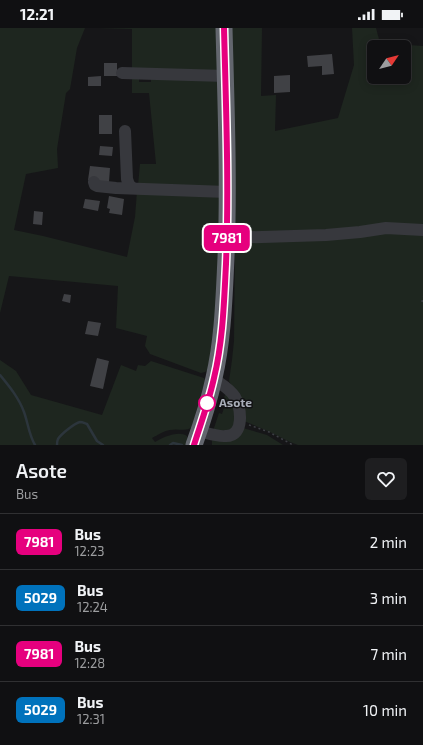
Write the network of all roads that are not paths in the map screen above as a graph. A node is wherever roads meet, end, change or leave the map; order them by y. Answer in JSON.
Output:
{"nodes":[{"id":1,"x":224,"y":28,"type":"edge"},
{"id":2,"x":122,"y":73,"type":"dead end"},
{"id":3,"x":226,"y":76,"type":"junction"},
{"id":4,"x":125,"y":131,"type":"dead end"},
{"id":5,"x":94,"y":182,"type":"dead end"},
{"id":6,"x":133,"y":188,"type":"junction"},
{"id":7,"x":227,"y":192,"type":"junction"},
{"id":8,"x":423,"y":230,"type":"edge"},
{"id":9,"x":227,"y":238,"type":"junction"},
{"id":10,"x":214,"y":379,"type":"junction"},
{"id":11,"x":196,"y":438,"type":"edge"}],
"edges":[{"from":1,"to":3,"type":"highway"},
{"from":2,"to":3,"type":"lane"},
{"from":3,"to":7,"type":"highway"},
{"from":4,"to":6,"type":"lane"},
{"from":5,"to":6,"type":"lane"},
{"from":6,"to":7,"type":"lane"},
{"from":7,"to":9,"type":"highway"},
{"from":8,"to":9,"type":"lane"},
{"from":9,"to":10,"type":"highway"},
{"from":10,"to":11,"type":"highway"},
{"from":10,"to":11,"type":"lane"}]}
